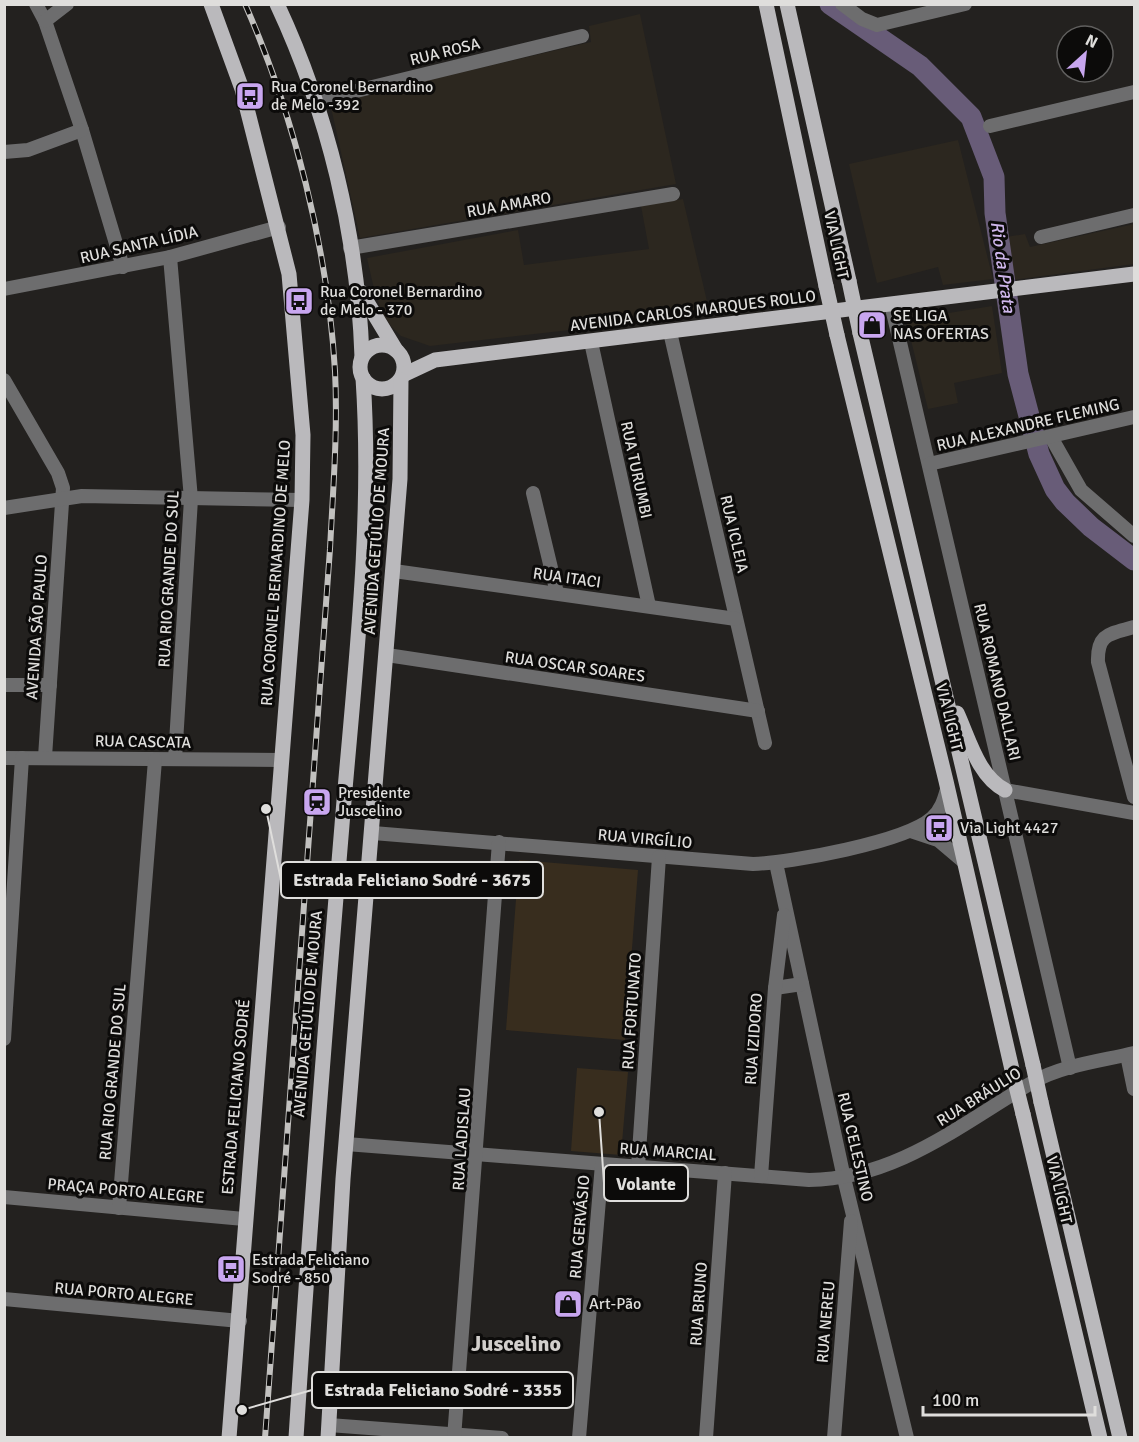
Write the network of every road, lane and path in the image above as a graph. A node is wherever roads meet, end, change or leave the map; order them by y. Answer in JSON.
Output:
{"nodes":[{"id":1,"x":36,"y":4,"type":"edge"},
{"id":2,"x":67,"y":4,"type":"edge"},
{"id":3,"x":211,"y":4,"type":"edge"},
{"id":4,"x":278,"y":4,"type":"edge"},
{"id":5,"x":766,"y":4,"type":"edge"},
{"id":6,"x":787,"y":4,"type":"edge"},
{"id":7,"x":842,"y":4,"type":"edge"},
{"id":8,"x":965,"y":4,"type":"edge"},
{"id":9,"x":45,"y":21,"type":"junction"},
{"id":10,"x":582,"y":36,"type":"dead end"},
{"id":11,"x":1134,"y":92,"type":"edge"},
{"id":12,"x":315,"y":100,"type":"junction"},
{"id":13,"x":990,"y":126,"type":"dead end"},
{"id":14,"x":82,"y":130,"type":"junction"},
{"id":15,"x":4,"y":152,"type":"edge"},
{"id":16,"x":673,"y":194,"type":"dead end"},
{"id":17,"x":1134,"y":215,"type":"edge"},
{"id":18,"x":279,"y":226,"type":"junction"},
{"id":19,"x":1041,"y":237,"type":"dead end"},
{"id":20,"x":350,"y":248,"type":"junction"},
{"id":21,"x":170,"y":256,"type":"junction"},
{"id":22,"x":123,"y":267,"type":"junction"},
{"id":23,"x":1134,"y":274,"type":"edge"},
{"id":24,"x":356,"y":284,"type":"junction"},
{"id":25,"x":4,"y":289,"type":"edge"},
{"id":26,"x":891,"y":304,"type":"junction"},
{"id":27,"x":670,"y":332,"type":"junction"},
{"id":28,"x":591,"y":342,"type":"junction"},
{"id":29,"x":398,"y":351,"type":"junction"},
{"id":30,"x":362,"y":357,"type":"junction"},
{"id":31,"x":435,"y":360,"type":"junction"},
{"id":32,"x":402,"y":377,"type":"junction"},
{"id":33,"x":363,"y":378,"type":"junction"},
{"id":34,"x":4,"y":380,"type":"edge"},
{"id":35,"x":1134,"y":417,"type":"edge"},
{"id":36,"x":1047,"y":438,"type":"junction"},
{"id":37,"x":929,"y":464,"type":"junction"},
{"id":38,"x":533,"y":493,"type":"dead end"},
{"id":39,"x":63,"y":499,"type":"junction"},
{"id":40,"x":191,"y":499,"type":"junction"},
{"id":41,"x":302,"y":500,"type":"junction"},
{"id":42,"x":4,"y":508,"type":"edge"},
{"id":43,"x":1134,"y":536,"type":"edge"},
{"id":44,"x":394,"y":571,"type":"junction"},
{"id":45,"x":557,"y":593,"type":"junction"},
{"id":46,"x":649,"y":606,"type":"junction"},
{"id":47,"x":736,"y":619,"type":"junction"},
{"id":48,"x":1134,"y":627,"type":"edge"},
{"id":49,"x":387,"y":656,"type":"junction"},
{"id":50,"x":943,"y":682,"type":"junction"},
{"id":51,"x":4,"y":685,"type":"edge"},
{"id":52,"x":50,"y":685,"type":"junction"},
{"id":53,"x":758,"y":711,"type":"junction"},
{"id":54,"x":765,"y":743,"type":"dead end"},
{"id":55,"x":45,"y":757,"type":"junction"},
{"id":56,"x":4,"y":758,"type":"edge"},
{"id":57,"x":22,"y":758,"type":"junction"},
{"id":58,"x":175,"y":759,"type":"junction"},
{"id":59,"x":155,"y":760,"type":"junction"},
{"id":60,"x":282,"y":760,"type":"junction"},
{"id":61,"x":947,"y":789,"type":"junction"},
{"id":62,"x":1005,"y":790,"type":"junction"},
{"id":63,"x":1134,"y":797,"type":"edge"},
{"id":64,"x":1134,"y":813,"type":"edge"},
{"id":65,"x":911,"y":831,"type":"junction"},
{"id":66,"x":373,"y":833,"type":"junction"},
{"id":67,"x":499,"y":842,"type":"junction"},
{"id":68,"x":659,"y":857,"type":"junction"},
{"id":69,"x":963,"y":862,"type":"junction"},
{"id":70,"x":776,"y":863,"type":"junction"},
{"id":71,"x":785,"y":904,"type":"junction"},
{"id":72,"x":802,"y":984,"type":"junction"},
{"id":73,"x":775,"y":988,"type":"junction"},
{"id":74,"x":4,"y":1039,"type":"edge"},
{"id":75,"x":1131,"y":1054,"type":"edge"},
{"id":76,"x":1070,"y":1068,"type":"junction"},
{"id":77,"x":1134,"y":1089,"type":"edge"},
{"id":78,"x":346,"y":1144,"type":"junction"},
{"id":79,"x":477,"y":1154,"type":"junction"},
{"id":80,"x":602,"y":1164,"type":"junction"},
{"id":81,"x":638,"y":1167,"type":"junction"},
{"id":82,"x":725,"y":1173,"type":"junction"},
{"id":83,"x":760,"y":1176,"type":"junction"},
{"id":84,"x":844,"y":1178,"type":"junction"},
{"id":85,"x":4,"y":1197,"type":"edge"},
{"id":86,"x":119,"y":1208,"type":"junction"},
{"id":87,"x":852,"y":1210,"type":"junction"},
{"id":88,"x":244,"y":1219,"type":"junction"},
{"id":89,"x":4,"y":1299,"type":"edge"},
{"id":90,"x":240,"y":1321,"type":"junction"},
{"id":91,"x":329,"y":1431,"type":"edge"},
{"id":92,"x":454,"y":1436,"type":"edge"},
{"id":93,"x":229,"y":1437,"type":"edge"},
{"id":94,"x":296,"y":1437,"type":"edge"},
{"id":95,"x":502,"y":1437,"type":"edge"},
{"id":96,"x":579,"y":1437,"type":"edge"},
{"id":97,"x":706,"y":1437,"type":"edge"},
{"id":98,"x":834,"y":1437,"type":"edge"},
{"id":99,"x":907,"y":1437,"type":"edge"},
{"id":100,"x":1100,"y":1437,"type":"edge"},
{"id":101,"x":1120,"y":1437,"type":"edge"}],
"edges":[{"from":1,"to":9,"type":"street"},
{"from":2,"to":9,"type":"street"},
{"from":3,"to":18,"type":"main road","name":"RUA CORONEL BERNARDINO DE MELO"},
{"from":4,"to":12,"type":"main road"},
{"from":5,"to":61,"type":"main road","name":"VIA LIGHT","bridge":true},
{"from":6,"to":50,"type":"main road","name":"VIA LIGHT","bridge":true},
{"from":7,"to":8,"type":"street"},
{"from":9,"to":14,"type":"street"},
{"from":10,"to":12,"type":"street","name":"RUA ROSA"},
{"from":11,"to":13,"type":"street"},
{"from":12,"to":20,"type":"main road"},
{"from":14,"to":15,"type":"street"},
{"from":14,"to":22,"type":"street"},
{"from":16,"to":20,"type":"street","name":"RUA AMARO"},
{"from":17,"to":19,"type":"street"},
{"from":18,"to":21,"type":"street","name":"RUA SANTA LÍDIA"},
{"from":18,"to":41,"type":"main road","name":"RUA CORONEL BERNARDINO DE MELO"},
{"from":20,"to":24,"type":"main road"},
{"from":21,"to":22,"type":"street","name":"RUA SANTA LÍDIA"},
{"from":21,"to":40,"type":"street","name":"RUA RIO GRANDE DO SUL"},
{"from":22,"to":25,"type":"street","name":"RUA SANTA LÍDIA"},
{"from":23,"to":26,"type":"main road","name":"AVENIDA CARLOS MARQUES ROLLO"},
{"from":24,"to":29,"type":"main road"},
{"from":24,"to":30,"type":"main road"},
{"from":26,"to":27,"type":"main road","name":"AVENIDA CARLOS MARQUES ROLLO"},
{"from":26,"to":37,"type":"street","name":"RUA ROMANO DALLARI"},
{"from":27,"to":28,"type":"main road","name":"AVENIDA CARLOS MARQUES ROLLO"},
{"from":27,"to":47,"type":"street","name":"RUA ICLEIA"},
{"from":28,"to":31,"type":"main road","name":"AVENIDA CARLOS MARQUES ROLLO"},
{"from":28,"to":46,"type":"street","name":"RUA TURUMBI"},
{"from":29,"to":30,"type":"main road"},
{"from":29,"to":31,"type":"main road","name":"AVENIDA CARLOS MARQUES ROLLO"},
{"from":29,"to":32,"type":"main road"},
{"from":30,"to":33,"type":"main road"},
{"from":31,"to":32,"type":"main road","name":"AVENIDA CARLOS MARQUES ROLLO"},
{"from":32,"to":33,"type":"main road"},
{"from":32,"to":44,"type":"main road","name":"AVENIDA GETÚLIO DE MOURA"},
{"from":33,"to":94,"type":"main road","name":"AVENIDA GETÚLIO DE MOURA"},
{"from":34,"to":39,"type":"street","name":"AVENIDA SÃO PAULO"},
{"from":35,"to":36,"type":"street","name":"RUA ALEXANDRE FLEMING"},
{"from":36,"to":37,"type":"street","name":"RUA ALEXANDRE FLEMING"},
{"from":36,"to":43,"type":"street"},
{"from":37,"to":62,"type":"street","name":"RUA ROMANO DALLARI"},
{"from":38,"to":45,"type":"street"},
{"from":39,"to":40,"type":"street"},
{"from":39,"to":42,"type":"street"},
{"from":39,"to":52,"type":"street","name":"AVENIDA SÃO PAULO"},
{"from":40,"to":41,"type":"street"},
{"from":40,"to":58,"type":"street","name":"RUA RIO GRANDE DO SUL"},
{"from":41,"to":60,"type":"main road","name":"RUA CORONEL BERNARDINO DE MELO"},
{"from":44,"to":45,"type":"street","name":"RUA ITACI"},
{"from":44,"to":49,"type":"main road","name":"AVENIDA GETÚLIO DE MOURA"},
{"from":45,"to":46,"type":"street","name":"RUA ITACI"},
{"from":46,"to":47,"type":"street","name":"RUA ITACI"},
{"from":47,"to":53,"type":"street","name":"RUA ICLEIA"},
{"from":48,"to":63,"type":"street"},
{"from":49,"to":53,"type":"street","name":"RUA OSCAR SOARES"},
{"from":49,"to":66,"type":"main road","name":"AVENIDA GETÚLIO DE MOURA"},
{"from":50,"to":62,"type":"main road"},
{"from":50,"to":101,"type":"main road","name":"VIA LIGHT","bridge":true},
{"from":51,"to":52,"type":"street"},
{"from":52,"to":55,"type":"street","name":"AVENIDA SÃO PAULO"},
{"from":53,"to":54,"type":"street","name":"RUA ICLEIA"},
{"from":55,"to":57,"type":"street","name":"RUA CASCATA"},
{"from":55,"to":59,"type":"street","name":"RUA CASCATA"},
{"from":56,"to":57,"type":"street","name":"RUA CASCATA"},
{"from":57,"to":74,"type":"street"},
{"from":58,"to":59,"type":"street","name":"RUA CASCATA"},
{"from":58,"to":60,"type":"street","name":"RUA CASCATA"},
{"from":59,"to":86,"type":"street","name":"RUA RIO GRANDE DO SUL"},
{"from":60,"to":88,"type":"main road","name":"ESTRADA FELICIANO SODRÉ"},
{"from":61,"to":65,"type":"street","name":"RUA VIRGÍLIO"},
{"from":61,"to":69,"type":"main road","name":"VIA LIGHT"},
{"from":62,"to":64,"type":"street"},
{"from":62,"to":76,"type":"street","name":"RUA ROMANO DALLARI"},
{"from":65,"to":69,"type":"street"},
{"from":65,"to":70,"type":"street","name":"RUA VIRGÍLIO"},
{"from":66,"to":67,"type":"street","name":"RUA VIRGÍLIO"},
{"from":66,"to":78,"type":"main road","name":"AVENIDA GETÚLIO DE MOURA"},
{"from":67,"to":68,"type":"street","name":"RUA VIRGÍLIO"},
{"from":67,"to":79,"type":"street","name":"RUA LADISLAU"},
{"from":68,"to":70,"type":"street","name":"RUA VIRGÍLIO"},
{"from":68,"to":81,"type":"street","name":"RUA FORTUNATO"},
{"from":69,"to":100,"type":"main road","name":"VIA LIGHT","bridge":true},
{"from":70,"to":71,"type":"street","name":"RUA CELESTINO"},
{"from":71,"to":72,"type":"street","name":"RUA CELESTINO"},
{"from":71,"to":73,"type":"street","name":"RUA IZIDORO"},
{"from":72,"to":73,"type":"street"},
{"from":72,"to":84,"type":"street","name":"RUA CELESTINO"},
{"from":73,"to":83,"type":"street","name":"RUA IZIDORO"},
{"from":75,"to":76,"type":"street","name":"RUA BRÁULIO"},
{"from":75,"to":77,"type":"street"},
{"from":76,"to":84,"type":"street","name":"RUA BRÁULIO"},
{"from":78,"to":79,"type":"street","name":"RUA MARCIAL"},
{"from":78,"to":91,"type":"main road","name":"AVENIDA GETÚLIO DE MOURA"},
{"from":79,"to":80,"type":"street","name":"RUA MARCIAL"},
{"from":79,"to":92,"type":"street","name":"RUA LADISLAU"},
{"from":80,"to":81,"type":"street","name":"RUA MARCIAL"},
{"from":80,"to":96,"type":"street","name":"RUA GERVÁSIO"},
{"from":81,"to":82,"type":"street","name":"RUA MARCIAL"},
{"from":82,"to":83,"type":"street","name":"RUA MARCIAL"},
{"from":82,"to":97,"type":"street","name":"RUA BRUNO"},
{"from":83,"to":84,"type":"street","name":"RUA MARCIAL"},
{"from":84,"to":87,"type":"street","name":"RUA CELESTINO"},
{"from":85,"to":86,"type":"street","name":"PRAÇA PORTO ALEGRE"},
{"from":86,"to":88,"type":"street","name":"PRAÇA PORTO ALEGRE"},
{"from":87,"to":98,"type":"street","name":"RUA NEREU"},
{"from":87,"to":99,"type":"street","name":"RUA CELESTINO"},
{"from":88,"to":90,"type":"main road","name":"ESTRADA FELICIANO SODRÉ"},
{"from":89,"to":90,"type":"street","name":"RUA PORTO ALEGRE"},
{"from":90,"to":93,"type":"main road","name":"ESTRADA FELICIANO SODRÉ"},
{"from":91,"to":92,"type":"street"},
{"from":92,"to":95,"type":"street"}]}
